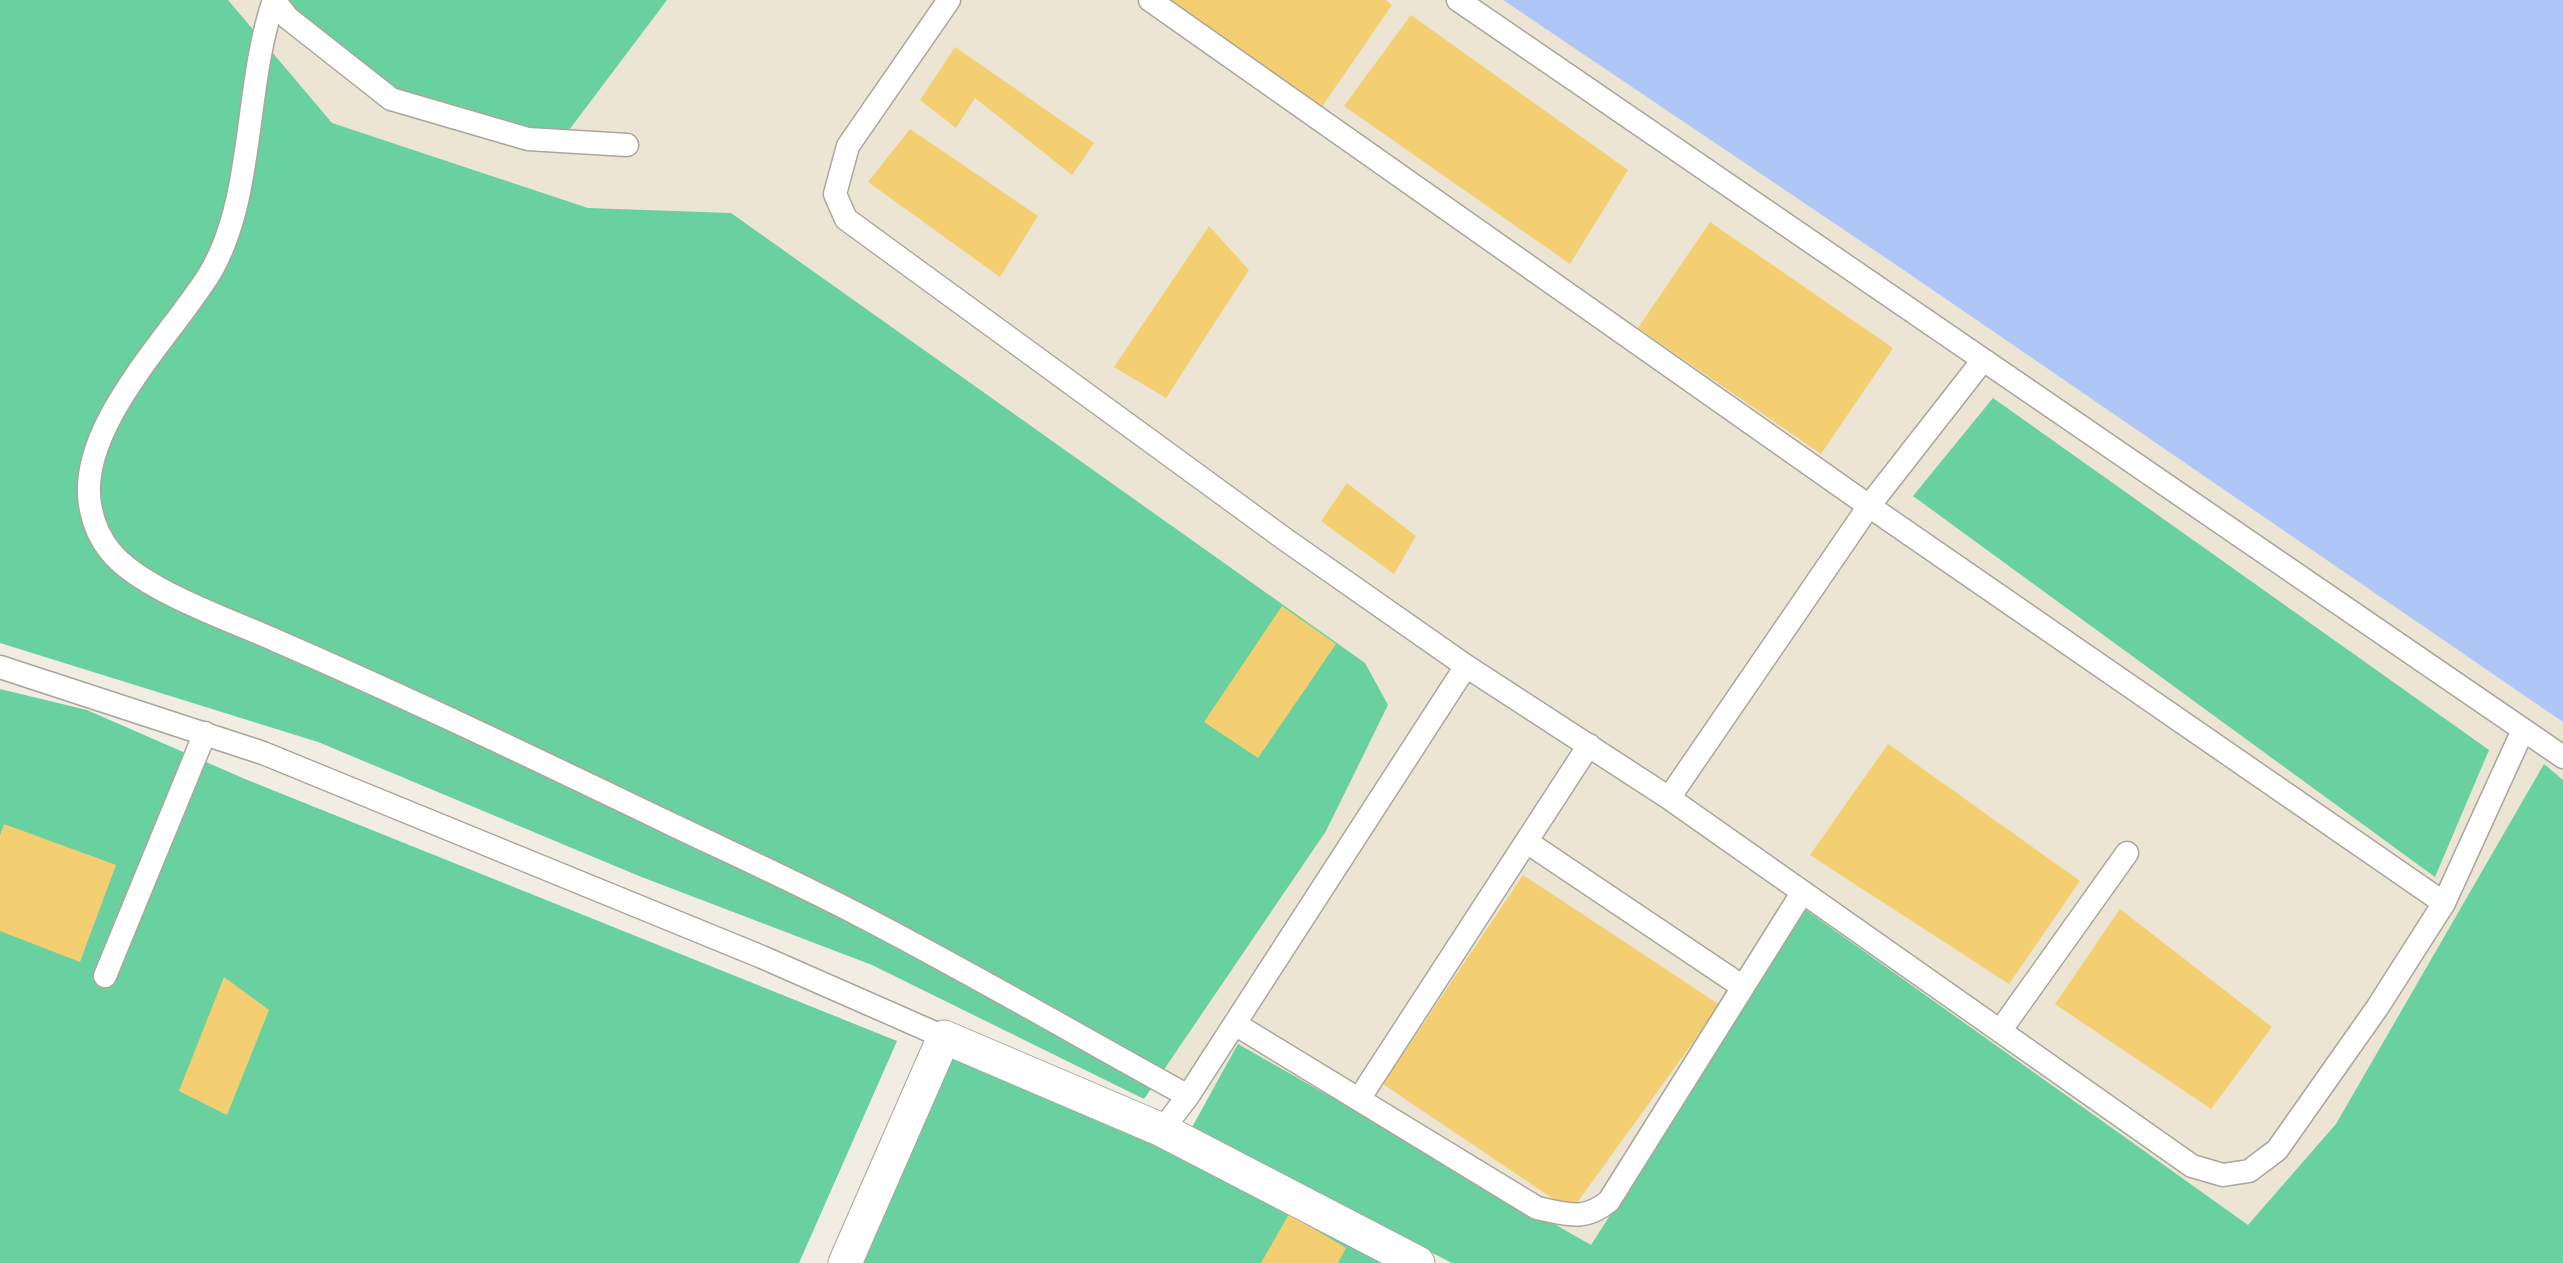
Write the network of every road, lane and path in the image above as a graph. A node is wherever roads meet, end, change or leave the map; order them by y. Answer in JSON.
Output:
{"nodes":[{"id":1,"x":274,"y":0,"type":"edge"},
{"id":2,"x":949,"y":0,"type":"edge"},
{"id":3,"x":1150,"y":0,"type":"edge"},
{"id":4,"x":1458,"y":0,"type":"edge"},
{"id":5,"x":627,"y":145,"type":"dead end"},
{"id":6,"x":1983,"y":360,"type":"junction"},
{"id":7,"x":1869,"y":506,"type":"junction"},
{"id":8,"x":1466,"y":666,"type":"junction"},
{"id":9,"x":0,"y":667,"type":"edge"},
{"id":10,"x":2523,"y":730,"type":"junction"},
{"id":11,"x":205,"y":733,"type":"junction"},
{"id":12,"x":1589,"y":745,"type":"junction"},
{"id":13,"x":2563,"y":757,"type":"edge"},
{"id":14,"x":1670,"y":798,"type":"junction"},
{"id":15,"x":1527,"y":842,"type":"junction"},
{"id":16,"x":2127,"y":853,"type":"dead end"},
{"id":17,"x":1802,"y":893,"type":"junction"},
{"id":18,"x":2444,"y":903,"type":"junction"},
{"id":19,"x":105,"y":976,"type":"dead end"},
{"id":20,"x":1743,"y":987,"type":"junction"},
{"id":21,"x":1234,"y":1024,"type":"junction"},
{"id":22,"x":2000,"y":1031,"type":"junction"},
{"id":23,"x":944,"y":1037,"type":"junction"},
{"id":24,"x":1188,"y":1096,"type":"junction"},
{"id":25,"x":1359,"y":1099,"type":"junction"},
{"id":26,"x":1162,"y":1130,"type":"junction"},
{"id":27,"x":845,"y":1263,"type":"edge"},
{"id":28,"x":1418,"y":1263,"type":"edge"}],
"edges":[{"from":1,"to":5,"type":"lane"},
{"from":1,"to":24,"type":"lane"},
{"from":2,"to":8,"type":"lane"},
{"from":3,"to":7,"type":"lane"},
{"from":4,"to":6,"type":"lane"},
{"from":6,"to":7,"type":"lane"},
{"from":6,"to":10,"type":"lane"},
{"from":7,"to":14,"type":"lane"},
{"from":7,"to":18,"type":"lane"},
{"from":8,"to":12,"type":"lane"},
{"from":8,"to":21,"type":"lane"},
{"from":9,"to":11,"type":"lane"},
{"from":10,"to":13,"type":"lane"},
{"from":10,"to":18,"type":"lane"},
{"from":11,"to":19,"type":"lane"},
{"from":11,"to":23,"type":"lane"},
{"from":12,"to":14,"type":"lane"},
{"from":12,"to":15,"type":"lane"},
{"from":14,"to":17,"type":"lane"},
{"from":15,"to":20,"type":"lane"},
{"from":15,"to":25,"type":"lane"},
{"from":16,"to":22,"type":"lane"},
{"from":17,"to":20,"type":"lane"},
{"from":17,"to":22,"type":"lane"},
{"from":18,"to":22,"type":"lane"},
{"from":20,"to":25,"type":"lane"},
{"from":21,"to":24,"type":"lane"},
{"from":21,"to":25,"type":"lane"},
{"from":23,"to":26,"type":"street"},
{"from":23,"to":27,"type":"street"},
{"from":24,"to":26,"type":"lane"},
{"from":26,"to":28,"type":"street"}]}
